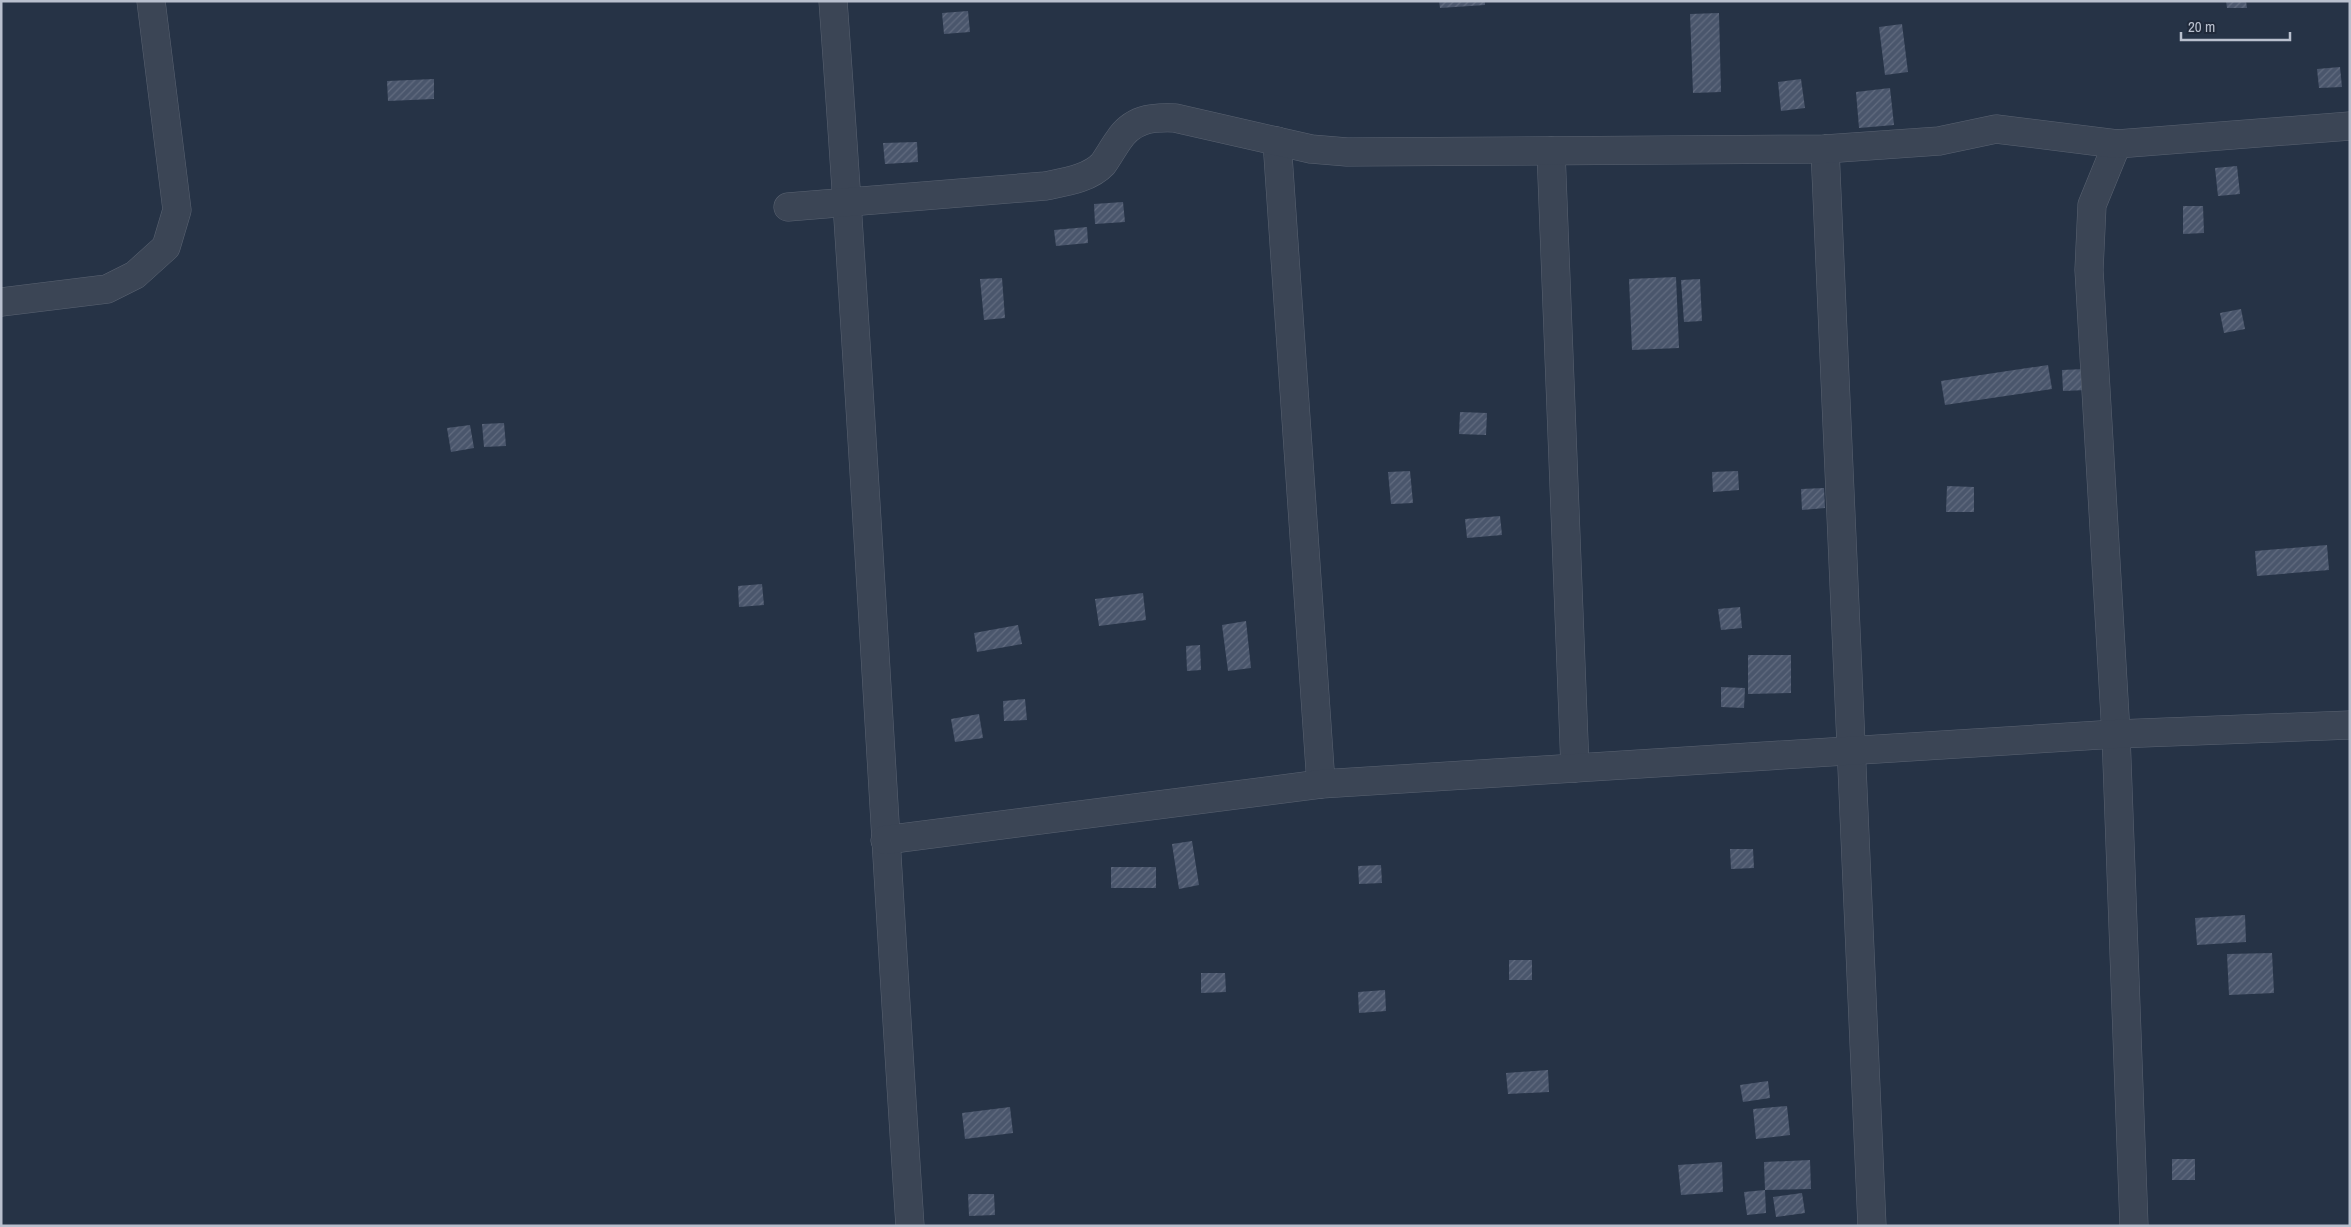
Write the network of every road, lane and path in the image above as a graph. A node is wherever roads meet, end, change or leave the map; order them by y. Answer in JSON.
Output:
{"nodes":[{"id":1,"x":151,"y":1,"type":"edge"},
{"id":2,"x":832,"y":1,"type":"edge"},
{"id":3,"x":2350,"y":126,"type":"edge"},
{"id":4,"x":1277,"y":141,"type":"junction"},
{"id":5,"x":2117,"y":144,"type":"junction"},
{"id":6,"x":1551,"y":150,"type":"junction"},
{"id":7,"x":1825,"y":150,"type":"junction"},
{"id":8,"x":848,"y":202,"type":"junction"},
{"id":9,"x":788,"y":207,"type":"dead end"},
{"id":10,"x":1,"y":302,"type":"edge"},
{"id":11,"x":2350,"y":725,"type":"edge"},
{"id":12,"x":2116,"y":734,"type":"junction"},
{"id":13,"x":1851,"y":751,"type":"junction"},
{"id":14,"x":1575,"y":768,"type":"junction"},
{"id":15,"x":1321,"y":784,"type":"junction"},
{"id":16,"x":885,"y":840,"type":"junction"},
{"id":17,"x":910,"y":1226,"type":"edge"},
{"id":18,"x":1872,"y":1226,"type":"edge"},
{"id":19,"x":2134,"y":1226,"type":"edge"}],
"edges":[{"from":1,"to":10,"type":"street"},
{"from":2,"to":8,"type":"street"},
{"from":3,"to":5,"type":"street"},
{"from":4,"to":6,"type":"street"},
{"from":4,"to":8,"type":"street"},
{"from":4,"to":15,"type":"street"},
{"from":5,"to":7,"type":"street"},
{"from":5,"to":12,"type":"street"},
{"from":6,"to":7,"type":"street"},
{"from":6,"to":14,"type":"street"},
{"from":7,"to":13,"type":"street"},
{"from":8,"to":9,"type":"street"},
{"from":8,"to":16,"type":"street"},
{"from":11,"to":12,"type":"street"},
{"from":12,"to":13,"type":"street"},
{"from":12,"to":19,"type":"street"},
{"from":13,"to":14,"type":"street"},
{"from":13,"to":18,"type":"street"},
{"from":14,"to":15,"type":"street"},
{"from":15,"to":16,"type":"street"},
{"from":16,"to":17,"type":"street"}]}
